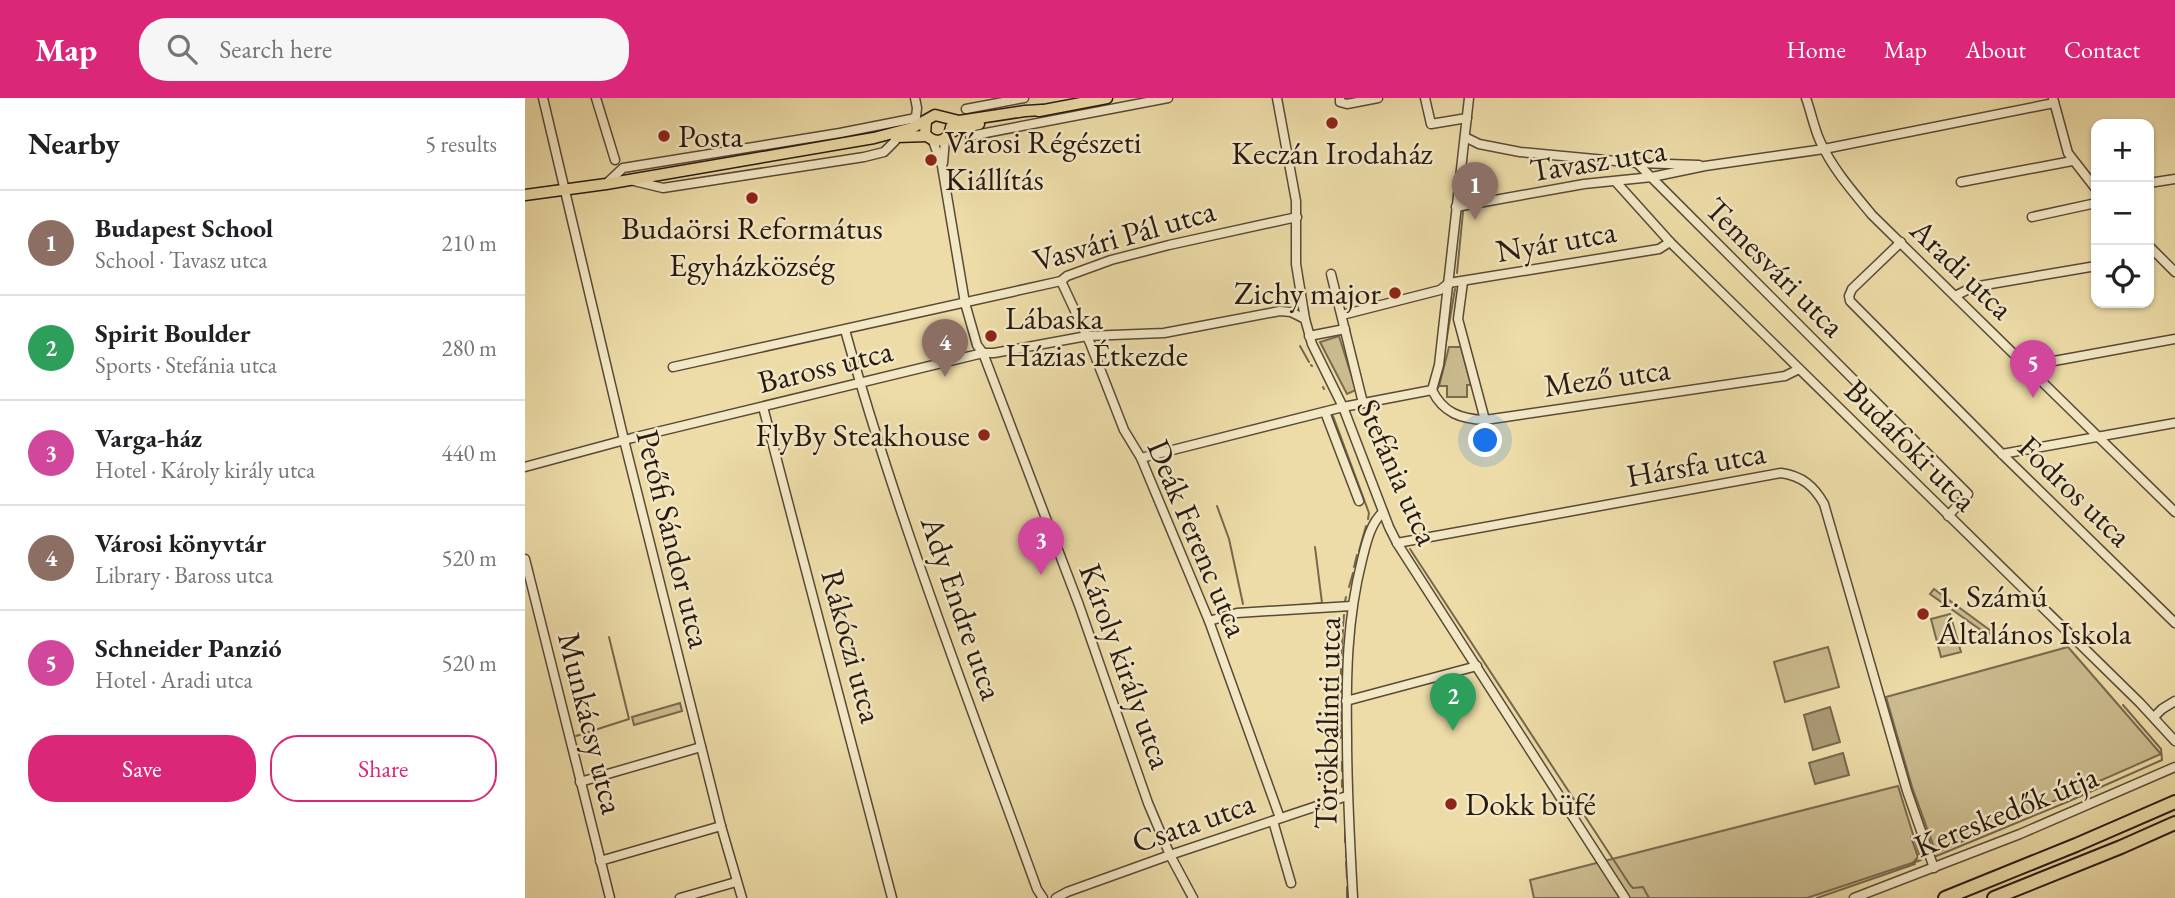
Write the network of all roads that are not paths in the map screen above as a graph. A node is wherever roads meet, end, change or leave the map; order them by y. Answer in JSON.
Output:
{"nodes":[{"id":1,"x":543,"y":98,"type":"edge"},
{"id":2,"x":596,"y":98,"type":"edge"},
{"id":3,"x":915,"y":98,"type":"edge"},
{"id":4,"x":1024,"y":98,"type":"edge"},
{"id":5,"x":1107,"y":98,"type":"edge"},
{"id":6,"x":1168,"y":98,"type":"edge"},
{"id":7,"x":1277,"y":98,"type":"edge"},
{"id":8,"x":1339,"y":98,"type":"edge"},
{"id":9,"x":1378,"y":98,"type":"edge"},
{"id":10,"x":1425,"y":98,"type":"edge"},
{"id":11,"x":1469,"y":98,"type":"edge"},
{"id":12,"x":1806,"y":98,"type":"edge"},
{"id":13,"x":2054,"y":100,"type":"edge"},
{"id":14,"x":966,"y":109,"type":"dead end"},
{"id":15,"x":1042,"y":110,"type":"junction"},
{"id":16,"x":946,"y":118,"type":"junction"},
{"id":17,"x":1468,"y":118,"type":"junction"},
{"id":18,"x":921,"y":119,"type":"junction"},
{"id":19,"x":948,"y":136,"type":"junction"},
{"id":20,"x":970,"y":136,"type":"dead end"},
{"id":21,"x":895,"y":137,"type":"junction"},
{"id":22,"x":1465,"y":137,"type":"junction"},
{"id":23,"x":874,"y":138,"type":"junction"},
{"id":24,"x":930,"y":138,"type":"junction"},
{"id":25,"x":1824,"y":149,"type":"junction"},
{"id":26,"x":615,"y":160,"type":"dead end"},
{"id":27,"x":2072,"y":161,"type":"junction"},
{"id":28,"x":1637,"y":163,"type":"junction"},
{"id":29,"x":942,"y":166,"type":"junction"},
{"id":30,"x":1705,"y":166,"type":"junction"},
{"id":31,"x":1652,"y":177,"type":"junction"},
{"id":32,"x":627,"y":179,"type":"junction"},
{"id":33,"x":2175,"y":179,"type":"edge"},
{"id":34,"x":1616,"y":182,"type":"junction"},
{"id":35,"x":1961,"y":182,"type":"dead end"},
{"id":36,"x":2154,"y":182,"type":"edge"},
{"id":37,"x":606,"y":184,"type":"junction"},
{"id":38,"x":2091,"y":184,"type":"edge"},
{"id":39,"x":565,"y":190,"type":"junction"},
{"id":40,"x":525,"y":195,"type":"edge"},
{"id":41,"x":2091,"y":204,"type":"edge"},
{"id":42,"x":1456,"y":207,"type":"junction"},
{"id":43,"x":1297,"y":216,"type":"junction"},
{"id":44,"x":2032,"y":217,"type":"dead end"},
{"id":45,"x":1670,"y":243,"type":"junction"},
{"id":46,"x":1901,"y":243,"type":"junction"},
{"id":47,"x":2154,"y":254,"type":"edge"},
{"id":48,"x":2091,"y":267,"type":"edge"},
{"id":49,"x":2175,"y":272,"type":"edge"},
{"id":50,"x":1331,"y":274,"type":"dead end"},
{"id":51,"x":1061,"y":281,"type":"junction"},
{"id":52,"x":1462,"y":282,"type":"junction"},
{"id":53,"x":1449,"y":283,"type":"junction"},
{"id":54,"x":1955,"y":296,"type":"junction"},
{"id":55,"x":965,"y":303,"type":"junction"},
{"id":56,"x":1342,"y":315,"type":"junction"},
{"id":57,"x":1304,"y":319,"type":"junction"},
{"id":58,"x":1345,"y":329,"type":"junction"},
{"id":59,"x":845,"y":330,"type":"junction"},
{"id":60,"x":1087,"y":336,"type":"junction"},
{"id":61,"x":1309,"y":337,"type":"junction"},
{"id":62,"x":2175,"y":339,"type":"edge"},
{"id":63,"x":983,"y":353,"type":"junction"},
{"id":64,"x":673,"y":367,"type":"dead end"},
{"id":65,"x":1799,"y":369,"type":"junction"},
{"id":66,"x":2031,"y":370,"type":"junction"},
{"id":67,"x":860,"y":383,"type":"junction"},
{"id":68,"x":1432,"y":390,"type":"junction"},
{"id":69,"x":1363,"y":404,"type":"junction"},
{"id":70,"x":763,"y":407,"type":"junction"},
{"id":71,"x":1343,"y":407,"type":"junction"},
{"id":72,"x":1325,"y":412,"type":"junction"},
{"id":73,"x":1485,"y":420,"type":"junction"},
{"id":74,"x":2175,"y":423,"type":"edge"},
{"id":75,"x":2099,"y":437,"type":"junction"},
{"id":76,"x":624,"y":440,"type":"junction"},
{"id":77,"x":2002,"y":454,"type":"junction"},
{"id":78,"x":1141,"y":458,"type":"junction"},
{"id":79,"x":525,"y":467,"type":"edge"},
{"id":80,"x":1359,"y":501,"type":"dead end"},
{"id":81,"x":1383,"y":512,"type":"junction"},
{"id":82,"x":2175,"y":512,"type":"edge"},
{"id":83,"x":1948,"y":516,"type":"junction"},
{"id":84,"x":1397,"y":543,"type":"junction"},
{"id":85,"x":525,"y":559,"type":"edge"},
{"id":86,"x":1351,"y":606,"type":"junction"},
{"id":87,"x":1209,"y":621,"type":"junction"},
{"id":88,"x":2175,"y":623,"type":"edge"},
{"id":89,"x":1477,"y":666,"type":"junction"},
{"id":90,"x":1346,"y":701,"type":"junction"},
{"id":91,"x":2175,"y":701,"type":"edge"},
{"id":92,"x":2154,"y":718,"type":"junction"},
{"id":93,"x":2175,"y":741,"type":"edge"},
{"id":94,"x":701,"y":747,"type":"junction"},
{"id":95,"x":2175,"y":766,"type":"edge"},
{"id":96,"x":580,"y":782,"type":"junction"},
{"id":97,"x":1347,"y":796,"type":"junction"},
{"id":98,"x":2175,"y":802,"type":"edge"},
{"id":99,"x":1277,"y":819,"type":"junction"},
{"id":100,"x":2175,"y":822,"type":"edge"},
{"id":101,"x":721,"y":826,"type":"junction"},
{"id":102,"x":1170,"y":855,"type":"junction"},
{"id":103,"x":600,"y":861,"type":"junction"},
{"id":104,"x":1934,"y":868,"type":"junction"},
{"id":105,"x":736,"y":882,"type":"junction"},
{"id":106,"x":1291,"y":883,"type":"dead end"},
{"id":107,"x":610,"y":898,"type":"edge"},
{"id":108,"x":680,"y":898,"type":"edge"},
{"id":109,"x":742,"y":898,"type":"edge"},
{"id":110,"x":892,"y":898,"type":"edge"},
{"id":111,"x":1043,"y":898,"type":"edge"},
{"id":112,"x":1056,"y":898,"type":"edge"},
{"id":113,"x":1193,"y":898,"type":"edge"},
{"id":114,"x":1353,"y":898,"type":"edge"},
{"id":115,"x":1625,"y":898,"type":"edge"},
{"id":116,"x":1854,"y":898,"type":"edge"},
{"id":117,"x":1945,"y":898,"type":"edge"},
{"id":118,"x":1994,"y":898,"type":"edge"}],
"edges":[{"from":1,"to":39,"type":"street","name":"Petőfi Sándor utca"},
{"from":2,"to":26,"type":"street"},
{"from":3,"to":18,"type":"street"},
{"from":4,"to":14,"type":"street"},
{"from":5,"to":15,"type":"main road"},
{"from":6,"to":20,"type":"street"},
{"from":7,"to":43,"type":"street","name":"Stefánia utca"},
{"from":8,"to":9,"type":"street"},
{"from":10,"to":17,"type":"street"},
{"from":11,"to":17,"type":"street"},
{"from":12,"to":25,"type":"street","name":"Aradi utca"},
{"from":13,"to":25,"type":"street","name":"Tavasz utca"},
{"from":13,"to":27,"type":"street"},
{"from":15,"to":16,"type":"main road"},
{"from":15,"to":19,"type":"main road"},
{"from":16,"to":18,"type":"main road"},
{"from":16,"to":19,"type":"main road"},
{"from":17,"to":22,"type":"street"},
{"from":18,"to":23,"type":"main road"},
{"from":18,"to":24,"type":"main road"},
{"from":18,"to":37,"type":"street"},
{"from":19,"to":24,"type":"main road"},
{"from":19,"to":29,"type":"street","name":"Károly király utca"},
{"from":21,"to":23,"type":"main road"},
{"from":21,"to":24,"type":"main road"},
{"from":21,"to":32,"type":"street"},
{"from":22,"to":28,"type":"street","name":"Tavasz utca"},
{"from":22,"to":42,"type":"street"},
{"from":23,"to":32,"type":"main road"},
{"from":24,"to":29,"type":"street","name":"Károly király utca"},
{"from":25,"to":30,"type":"street","name":"Tavasz utca"},
{"from":25,"to":46,"type":"street","name":"Aradi utca"},
{"from":27,"to":35,"type":"street"},
{"from":27,"to":38,"type":"street"},
{"from":28,"to":30,"type":"street","name":"Tavasz utca"},
{"from":28,"to":31,"type":"street","name":"Temesvári utca"},
{"from":29,"to":55,"type":"street","name":"Károly király utca"},
{"from":30,"to":31,"type":"street","name":"Tavasz utca"},
{"from":31,"to":34,"type":"street","name":"Tavasz utca"},
{"from":31,"to":83,"type":"street","name":"Temesvári utca"},
{"from":32,"to":37,"type":"main road"},
{"from":33,"to":36,"type":"street"},
{"from":34,"to":42,"type":"street","name":"Tavasz utca"},
{"from":34,"to":45,"type":"street","name":"Budafoki utca"},
{"from":37,"to":39,"type":"main road"},
{"from":39,"to":40,"type":"main road"},
{"from":39,"to":76,"type":"street","name":"Petőfi Sándor utca"},
{"from":41,"to":44,"type":"street"},
{"from":42,"to":53,"type":"street"},
{"from":43,"to":51,"type":"street","name":"Vasvári Pál utca"},
{"from":43,"to":57,"type":"street","name":"Stefánia utca"},
{"from":45,"to":52,"type":"street","name":"Nyár utca"},
{"from":45,"to":65,"type":"street","name":"Budafoki utca"},
{"from":46,"to":54,"type":"street","name":"Aradi utca"},
{"from":46,"to":77,"type":"street","name":"Fodros utca"},
{"from":47,"to":49,"type":"street"},
{"from":48,"to":54,"type":"street"},
{"from":50,"to":56,"type":"street"},
{"from":51,"to":55,"type":"street","name":"Vasvári Pál utca"},
{"from":51,"to":60,"type":"street","name":"Deák Ferenc utca"},
{"from":52,"to":53,"type":"street","name":"Nyár utca"},
{"from":52,"to":73,"type":"street"},
{"from":53,"to":56,"type":"street","name":"Nyár utca"},
{"from":53,"to":68,"type":"street"},
{"from":54,"to":66,"type":"street","name":"Aradi utca"},
{"from":55,"to":59,"type":"street","name":"Vasvári Pál utca"},
{"from":55,"to":63,"type":"street","name":"Károly király utca"},
{"from":56,"to":58,"type":"street"},
{"from":57,"to":60,"type":"street","name":"Baross utca"},
{"from":57,"to":61,"type":"street","name":"Stefánia utca"},
{"from":58,"to":61,"type":"street"},
{"from":58,"to":69,"type":"street"},
{"from":59,"to":64,"type":"street","name":"Vasvári Pál utca"},
{"from":59,"to":67,"type":"street","name":"Ady Endre utca"},
{"from":60,"to":63,"type":"street","name":"Baross utca"},
{"from":60,"to":78,"type":"street","name":"Deák Ferenc utca"},
{"from":61,"to":71,"type":"street","name":"Stefánia utca"},
{"from":62,"to":66,"type":"street"},
{"from":63,"to":67,"type":"street","name":"Baross utca"},
{"from":63,"to":102,"type":"street","name":"Károly király utca"},
{"from":65,"to":73,"type":"street","name":"Mező utca"},
{"from":65,"to":83,"type":"street","name":"Budafoki utca"},
{"from":66,"to":75,"type":"street","name":"Aradi utca"},
{"from":67,"to":70,"type":"street","name":"Baross utca"},
{"from":67,"to":111,"type":"street","name":"Ady Endre utca"},
{"from":68,"to":69,"type":"street"},
{"from":68,"to":73,"type":"street","name":"Mező utca"},
{"from":69,"to":71,"type":"street"},
{"from":70,"to":76,"type":"street","name":"Baross utca"},
{"from":70,"to":110,"type":"street","name":"Rákóczi utca"},
{"from":71,"to":72,"type":"street"},
{"from":71,"to":81,"type":"street","name":"Stefánia utca"},
{"from":72,"to":78,"type":"street"},
{"from":72,"to":80,"type":"street"},
{"from":74,"to":75,"type":"street"},
{"from":75,"to":77,"type":"street"},
{"from":75,"to":82,"type":"street","name":"Aradi utca"},
{"from":76,"to":79,"type":"street","name":"Baross utca"},
{"from":76,"to":94,"type":"street","name":"Petőfi Sándor utca"},
{"from":77,"to":88,"type":"street","name":"Fodros utca"},
{"from":78,"to":87,"type":"street","name":"Deák Ferenc utca"},
{"from":81,"to":84,"type":"street","name":"Stefánia utca"},
{"from":81,"to":86,"type":"street","name":"Törökbálinti utca"},
{"from":83,"to":92,"type":"street","name":"Budafoki utca"},
{"from":84,"to":89,"type":"street","name":"Stefánia utca"},
{"from":84,"to":104,"type":"street","name":"Hársfa utca"},
{"from":85,"to":96,"type":"street","name":"Munkácsy utca"},
{"from":86,"to":87,"type":"street"},
{"from":86,"to":90,"type":"street","name":"Törökbálinti utca"},
{"from":87,"to":99,"type":"street","name":"Deák Ferenc utca"},
{"from":89,"to":90,"type":"street"},
{"from":89,"to":115,"type":"street","name":"Stefánia utca"},
{"from":90,"to":97,"type":"street","name":"Törökbálinti utca"},
{"from":91,"to":92,"type":"street"},
{"from":92,"to":93,"type":"street","name":"Budafoki utca"},
{"from":94,"to":96,"type":"street"},
{"from":94,"to":101,"type":"street","name":"Petőfi Sándor utca"},
{"from":95,"to":104,"type":"street","name":"Kereskedők útja"},
{"from":96,"to":103,"type":"street","name":"Munkácsy utca"},
{"from":97,"to":99,"type":"street","name":"Csata utca"},
{"from":97,"to":114,"type":"street","name":"Törökbálinti utca"},
{"from":98,"to":117,"type":"highway"},
{"from":99,"to":102,"type":"street","name":"Csata utca"},
{"from":99,"to":106,"type":"street","name":"Deák Ferenc utca"},
{"from":100,"to":118,"type":"highway"},
{"from":101,"to":103,"type":"street"},
{"from":101,"to":105,"type":"street","name":"Petőfi Sándor utca"},
{"from":102,"to":112,"type":"street","name":"Csata utca"},
{"from":102,"to":113,"type":"street","name":"Károly király utca"},
{"from":103,"to":107,"type":"street","name":"Munkácsy utca"},
{"from":104,"to":116,"type":"street","name":"Kereskedők útja"},
{"from":105,"to":108,"type":"street"},
{"from":105,"to":109,"type":"street","name":"Petőfi Sándor utca"}]}
